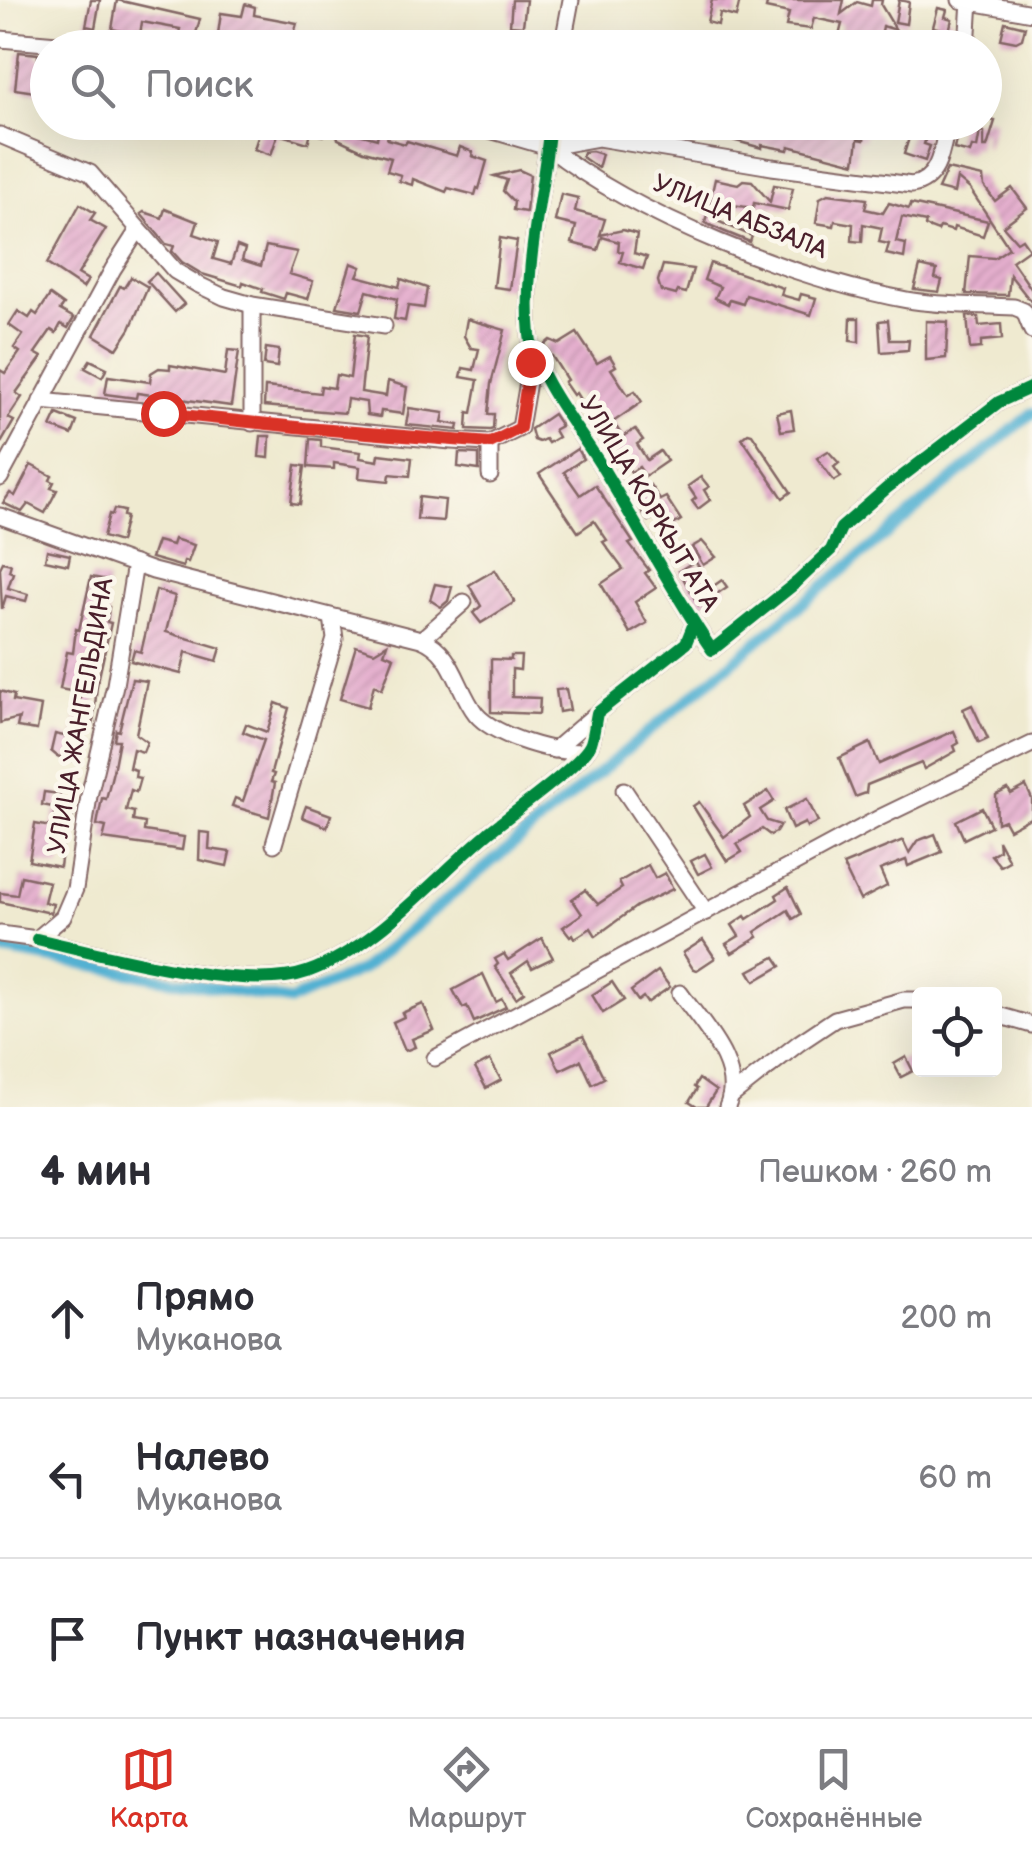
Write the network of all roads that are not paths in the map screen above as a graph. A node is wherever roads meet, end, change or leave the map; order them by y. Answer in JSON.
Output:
{"nodes":[{"id":1,"x":570,"y":0,"type":"edge"},
{"id":2,"x":966,"y":1,"type":"edge"},
{"id":3,"x":1032,"y":14,"type":"edge"},
{"id":4,"x":565,"y":30,"type":"edge"},
{"id":5,"x":967,"y":30,"type":"edge"},
{"id":6,"x":0,"y":39,"type":"edge"},
{"id":7,"x":30,"y":42,"type":"edge"},
{"id":8,"x":0,"y":135,"type":"edge"},
{"id":9,"x":526,"y":140,"type":"edge"},
{"id":10,"x":548,"y":140,"type":"edge"},
{"id":11,"x":586,"y":140,"type":"edge"},
{"id":12,"x":610,"y":140,"type":"edge"},
{"id":13,"x":944,"y":140,"type":"edge"},
{"id":14,"x":548,"y":146,"type":"junction"},
{"id":15,"x":138,"y":230,"type":"junction"},
{"id":16,"x":252,"y":305,"type":"junction"},
{"id":17,"x":384,"y":326,"type":"dead end"},
{"id":18,"x":1032,"y":331,"type":"edge"},
{"id":19,"x":534,"y":352,"type":"junction"},
{"id":20,"x":1032,"y":387,"type":"edge"},
{"id":21,"x":41,"y":401,"type":"junction"},
{"id":22,"x":252,"y":423,"type":"junction"},
{"id":23,"x":490,"y":443,"type":"junction"},
{"id":24,"x":490,"y":475,"type":"dead end"},
{"id":25,"x":0,"y":478,"type":"edge"},
{"id":26,"x":0,"y":516,"type":"edge"},
{"id":27,"x":134,"y":564,"type":"junction"},
{"id":28,"x":464,"y":602,"type":"dead end"},
{"id":29,"x":332,"y":617,"type":"junction"},
{"id":30,"x":694,"y":623,"type":"junction"},
{"id":31,"x":422,"y":639,"type":"junction"},
{"id":32,"x":597,"y":714,"type":"junction"},
{"id":33,"x":1032,"y":744,"type":"edge"},
{"id":34,"x":554,"y":750,"type":"junction"},
{"id":35,"x":586,"y":750,"type":"junction"},
{"id":36,"x":624,"y":790,"type":"dead end"},
{"id":37,"x":274,"y":844,"type":"dead end"},
{"id":38,"x":706,"y":912,"type":"junction"},
{"id":39,"x":0,"y":934,"type":"edge"},
{"id":40,"x":37,"y":939,"type":"junction"},
{"id":41,"x":680,"y":993,"type":"dead end"},
{"id":42,"x":912,"y":1000,"type":"edge"},
{"id":43,"x":1002,"y":1017,"type":"edge"},
{"id":44,"x":1032,"y":1026,"type":"edge"},
{"id":45,"x":436,"y":1058,"type":"dead end"},
{"id":46,"x":729,"y":1102,"type":"edge"}],
"edges":[{"from":1,"to":4,"type":"street"},
{"from":2,"to":3,"type":"street"},
{"from":2,"to":5,"type":"street"},
{"from":6,"to":7,"type":"street"},
{"from":8,"to":15,"type":"street"},
{"from":9,"to":14,"type":"street"},
{"from":10,"to":14,"type":"street","name":"УЛИЦА КОРКЫТ АТА"},
{"from":11,"to":14,"type":"street"},
{"from":12,"to":13,"type":"street"},
{"from":14,"to":18,"type":"street","name":"УЛИЦА АБЗАЛА"},
{"from":14,"to":19,"type":"street","name":"УЛИЦА КОРКЫТ АТА"},
{"from":15,"to":16,"type":"street"},
{"from":15,"to":21,"type":"street"},
{"from":16,"to":17,"type":"street"},
{"from":16,"to":22,"type":"street"},
{"from":19,"to":23,"type":"street"},
{"from":19,"to":30,"type":"street","name":"УЛИЦА КОРКЫТ АТА"},
{"from":20,"to":30,"type":"street","name":"УЛИЦА КОРКЫТ АТА"},
{"from":21,"to":22,"type":"street"},
{"from":21,"to":25,"type":"street"},
{"from":22,"to":23,"type":"street"},
{"from":23,"to":24,"type":"street"},
{"from":26,"to":27,"type":"street"},
{"from":27,"to":29,"type":"street"},
{"from":27,"to":40,"type":"street","name":"УЛИЦА ЖАНГЕЛЬДИНА"},
{"from":28,"to":31,"type":"street"},
{"from":29,"to":31,"type":"street"},
{"from":29,"to":37,"type":"street"},
{"from":30,"to":32,"type":"street"},
{"from":31,"to":34,"type":"street"},
{"from":32,"to":34,"type":"street"},
{"from":32,"to":35,"type":"street"},
{"from":33,"to":38,"type":"street"},
{"from":34,"to":35,"type":"street"},
{"from":35,"to":40,"type":"street"},
{"from":36,"to":38,"type":"street"},
{"from":38,"to":45,"type":"street"},
{"from":39,"to":40,"type":"street"},
{"from":41,"to":46,"type":"street"},
{"from":42,"to":46,"type":"street"},
{"from":43,"to":44,"type":"street"}]}
